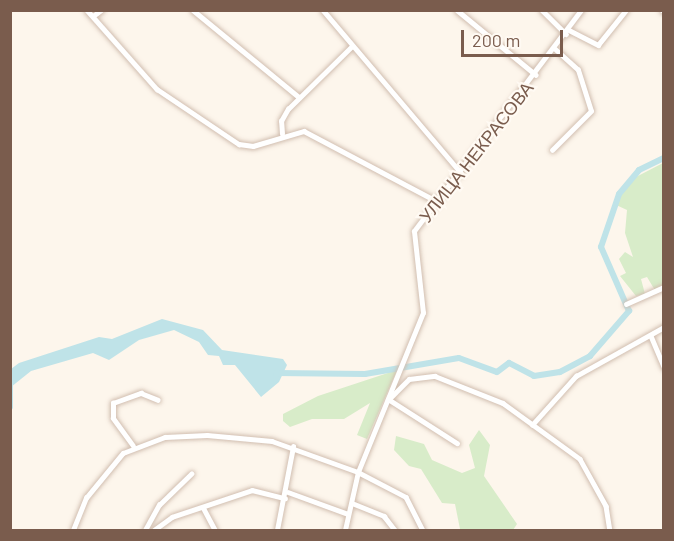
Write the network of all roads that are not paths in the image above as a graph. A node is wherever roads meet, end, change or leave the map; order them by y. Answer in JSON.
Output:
{"nodes":[{"id":1,"x":87,"y":10,"type":"edge"},
{"id":2,"x":101,"y":10,"type":"edge"},
{"id":3,"x":193,"y":10,"type":"edge"},
{"id":4,"x":323,"y":10,"type":"edge"},
{"id":5,"x":457,"y":10,"type":"edge"},
{"id":6,"x":542,"y":10,"type":"edge"},
{"id":7,"x":581,"y":10,"type":"edge"},
{"id":8,"x":626,"y":10,"type":"edge"},
{"id":9,"x":93,"y":16,"type":"junction"},
{"id":10,"x":568,"y":32,"type":"junction"},
{"id":11,"x":352,"y":46,"type":"junction"},
{"id":12,"x":555,"y":49,"type":"junction"},
{"id":13,"x":536,"y":75,"type":"junction"},
{"id":14,"x":299,"y":97,"type":"junction"},
{"id":15,"x":282,"y":134,"type":"junction"},
{"id":16,"x":552,"y":150,"type":"dead end"},
{"id":17,"x":461,"y":173,"type":"junction"},
{"id":18,"x":438,"y":202,"type":"junction"},
{"id":19,"x":663,"y":287,"type":"edge"},
{"id":20,"x":626,"y":304,"type":"dead end"},
{"id":21,"x":663,"y":327,"type":"edge"},
{"id":22,"x":651,"y":336,"type":"junction"},
{"id":23,"x":663,"y":367,"type":"edge"},
{"id":24,"x":388,"y":399,"type":"junction"},
{"id":25,"x":158,"y":400,"type":"dead end"},
{"id":26,"x":532,"y":425,"type":"junction"},
{"id":27,"x":457,"y":443,"type":"dead end"},
{"id":28,"x":133,"y":446,"type":"junction"},
{"id":29,"x":293,"y":447,"type":"junction"},
{"id":30,"x":358,"y":472,"type":"junction"},
{"id":31,"x":191,"y":474,"type":"dead end"},
{"id":32,"x":288,"y":492,"type":"junction"},
{"id":33,"x":285,"y":498,"type":"junction"},
{"id":34,"x":352,"y":502,"type":"junction"},
{"id":35,"x":204,"y":509,"type":"junction"},
{"id":36,"x":348,"y":514,"type":"junction"},
{"id":37,"x":153,"y":517,"type":"junction"},
{"id":38,"x":162,"y":524,"type":"junction"},
{"id":39,"x":213,"y":530,"type":"edge"},
{"id":40,"x":73,"y":531,"type":"edge"},
{"id":41,"x":145,"y":531,"type":"edge"},
{"id":42,"x":154,"y":531,"type":"edge"},
{"id":43,"x":277,"y":531,"type":"edge"},
{"id":44,"x":345,"y":531,"type":"edge"},
{"id":45,"x":395,"y":531,"type":"edge"},
{"id":46,"x":423,"y":531,"type":"edge"},
{"id":47,"x":610,"y":531,"type":"edge"}],
"edges":[{"from":1,"to":9,"type":"street"},
{"from":2,"to":9,"type":"street"},
{"from":3,"to":14,"type":"street"},
{"from":4,"to":11,"type":"street"},
{"from":5,"to":13,"type":"street"},
{"from":6,"to":10,"type":"street"},
{"from":7,"to":10,"type":"street","name":"УЛИЦА НЕКРАСОВА"},
{"from":8,"to":10,"type":"street"},
{"from":9,"to":15,"type":"street"},
{"from":10,"to":12,"type":"street","name":"УЛИЦА НЕКРАСОВА"},
{"from":11,"to":14,"type":"street"},
{"from":11,"to":17,"type":"street"},
{"from":12,"to":13,"type":"street","name":"УЛИЦА НЕКРАСОВА"},
{"from":12,"to":16,"type":"street"},
{"from":13,"to":17,"type":"street","name":"УЛИЦА НЕКРАСОВА"},
{"from":14,"to":15,"type":"street"},
{"from":15,"to":18,"type":"street"},
{"from":17,"to":18,"type":"street","name":"УЛИЦА НЕКРАСОВА"},
{"from":18,"to":24,"type":"street","name":"УЛИЦА НЕКРАСОВА"},
{"from":19,"to":20,"type":"street"},
{"from":21,"to":22,"type":"street"},
{"from":22,"to":23,"type":"street"},
{"from":22,"to":26,"type":"street"},
{"from":24,"to":26,"type":"street"},
{"from":24,"to":27,"type":"street"},
{"from":24,"to":30,"type":"street","name":"УЛИЦА НЕКРАСОВА"},
{"from":25,"to":28,"type":"street"},
{"from":26,"to":47,"type":"street"},
{"from":28,"to":29,"type":"street"},
{"from":28,"to":40,"type":"street"},
{"from":29,"to":30,"type":"street"},
{"from":29,"to":32,"type":"street"},
{"from":30,"to":34,"type":"street","name":"УЛИЦА НЕКРАСОВА"},
{"from":30,"to":46,"type":"street"},
{"from":31,"to":37,"type":"street"},
{"from":32,"to":33,"type":"street"},
{"from":32,"to":36,"type":"street"},
{"from":33,"to":35,"type":"street"},
{"from":33,"to":43,"type":"street"},
{"from":34,"to":36,"type":"street","name":"УЛИЦА НЕКРАСОВА"},
{"from":34,"to":45,"type":"street"},
{"from":35,"to":38,"type":"street"},
{"from":35,"to":39,"type":"street"},
{"from":36,"to":44,"type":"street","name":"УЛИЦА НЕКРАСОВА"},
{"from":37,"to":38,"type":"street"},
{"from":37,"to":41,"type":"street"},
{"from":38,"to":42,"type":"street"}]}
